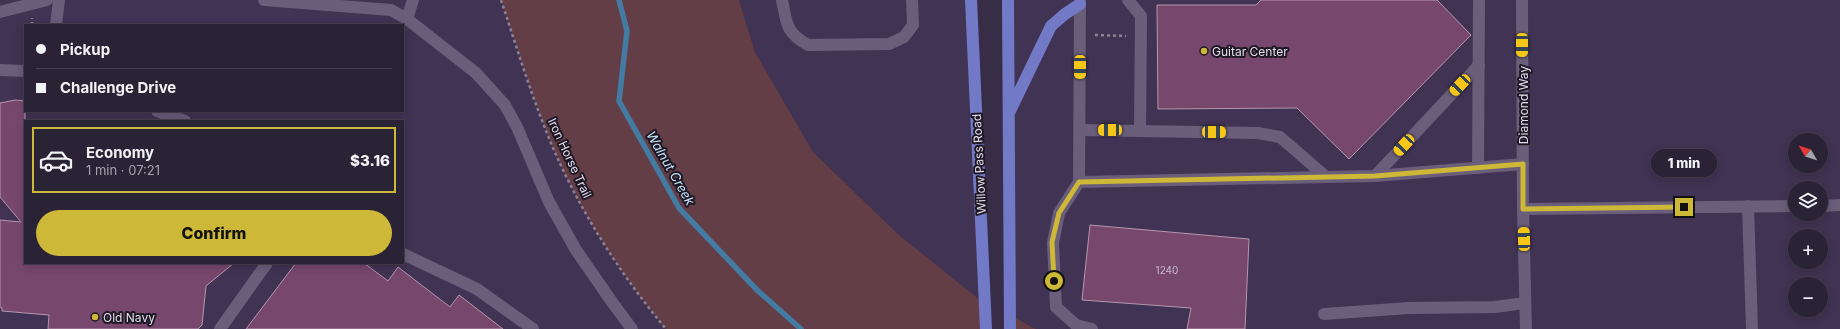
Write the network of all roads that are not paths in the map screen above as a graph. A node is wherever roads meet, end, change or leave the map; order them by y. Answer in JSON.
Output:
{"nodes":[{"id":1,"x":47,"y":0,"type":"edge"},
{"id":2,"x":59,"y":0,"type":"edge"},
{"id":3,"x":264,"y":0,"type":"edge"},
{"id":4,"x":413,"y":0,"type":"edge"},
{"id":5,"x":782,"y":0,"type":"edge"},
{"id":6,"x":912,"y":0,"type":"edge"},
{"id":7,"x":971,"y":0,"type":"edge"},
{"id":8,"x":1008,"y":0,"type":"edge"},
{"id":9,"x":1479,"y":0,"type":"edge"},
{"id":10,"x":1522,"y":0,"type":"edge"},
{"id":11,"x":1080,"y":2,"type":"edge"},
{"id":12,"x":1134,"y":2,"type":"edge"},
{"id":13,"x":0,"y":12,"type":"edge"},
{"id":14,"x":407,"y":19,"type":"junction"},
{"id":15,"x":56,"y":24,"type":"edge"},
{"id":16,"x":1479,"y":66,"type":"junction"},
{"id":17,"x":0,"y":70,"type":"edge"},
{"id":18,"x":24,"y":71,"type":"edge"},
{"id":19,"x":160,"y":112,"type":"edge"},
{"id":20,"x":1009,"y":114,"type":"junction"},
{"id":21,"x":182,"y":120,"type":"edge"},
{"id":22,"x":1081,"y":130,"type":"junction"},
{"id":23,"x":1140,"y":131,"type":"junction"},
{"id":24,"x":1523,"y":164,"type":"junction"},
{"id":25,"x":1478,"y":168,"type":"junction"},
{"id":26,"x":1325,"y":176,"type":"junction"},
{"id":27,"x":1375,"y":176,"type":"junction"},
{"id":28,"x":1079,"y":182,"type":"junction"},
{"id":29,"x":1840,"y":205,"type":"edge"},
{"id":30,"x":1748,"y":206,"type":"junction"},
{"id":31,"x":1788,"y":206,"type":"edge"},
{"id":32,"x":1828,"y":206,"type":"edge"},
{"id":33,"x":1523,"y":209,"type":"junction"},
{"id":34,"x":404,"y":254,"type":"edge"},
{"id":35,"x":266,"y":264,"type":"edge"},
{"id":36,"x":1525,"y":303,"type":"junction"},
{"id":37,"x":1324,"y":314,"type":"dead end"},
{"id":38,"x":220,"y":329,"type":"edge"},
{"id":39,"x":533,"y":329,"type":"edge"},
{"id":40,"x":632,"y":329,"type":"edge"},
{"id":41,"x":986,"y":329,"type":"edge"},
{"id":42,"x":1010,"y":329,"type":"edge"},
{"id":43,"x":1092,"y":329,"type":"edge"},
{"id":44,"x":1526,"y":329,"type":"edge"},
{"id":45,"x":1752,"y":329,"type":"edge"}],
"edges":[{"from":1,"to":13,"type":"street"},
{"from":2,"to":15,"type":"street"},
{"from":3,"to":14,"type":"street"},
{"from":4,"to":14,"type":"street"},
{"from":5,"to":6,"type":"street"},
{"from":7,"to":41,"type":"main road","name":"Willow Pass Road"},
{"from":8,"to":20,"type":"main road"},
{"from":9,"to":16,"type":"street"},
{"from":10,"to":24,"type":"street","name":"Diamond Way"},
{"from":11,"to":20,"type":"main road"},
{"from":11,"to":22,"type":"street"},
{"from":12,"to":23,"type":"street"},
{"from":14,"to":40,"type":"street"},
{"from":16,"to":25,"type":"street"},
{"from":16,"to":27,"type":"street"},
{"from":17,"to":18,"type":"street"},
{"from":19,"to":21,"type":"street"},
{"from":20,"to":42,"type":"main road"},
{"from":22,"to":23,"type":"street"},
{"from":22,"to":28,"type":"street"},
{"from":23,"to":26,"type":"street"},
{"from":24,"to":25,"type":"street"},
{"from":24,"to":33,"type":"street","name":"Diamond Way"},
{"from":25,"to":27,"type":"street"},
{"from":26,"to":27,"type":"street"},
{"from":26,"to":28,"type":"street"},
{"from":28,"to":43,"type":"street"},
{"from":29,"to":32,"type":"street"},
{"from":30,"to":31,"type":"street"},
{"from":30,"to":33,"type":"street"},
{"from":30,"to":45,"type":"street"},
{"from":33,"to":36,"type":"street","name":"Diamond Way"},
{"from":34,"to":39,"type":"street"},
{"from":35,"to":38,"type":"street"},
{"from":36,"to":37,"type":"street"},
{"from":36,"to":44,"type":"street","name":"Diamond Way"}]}
